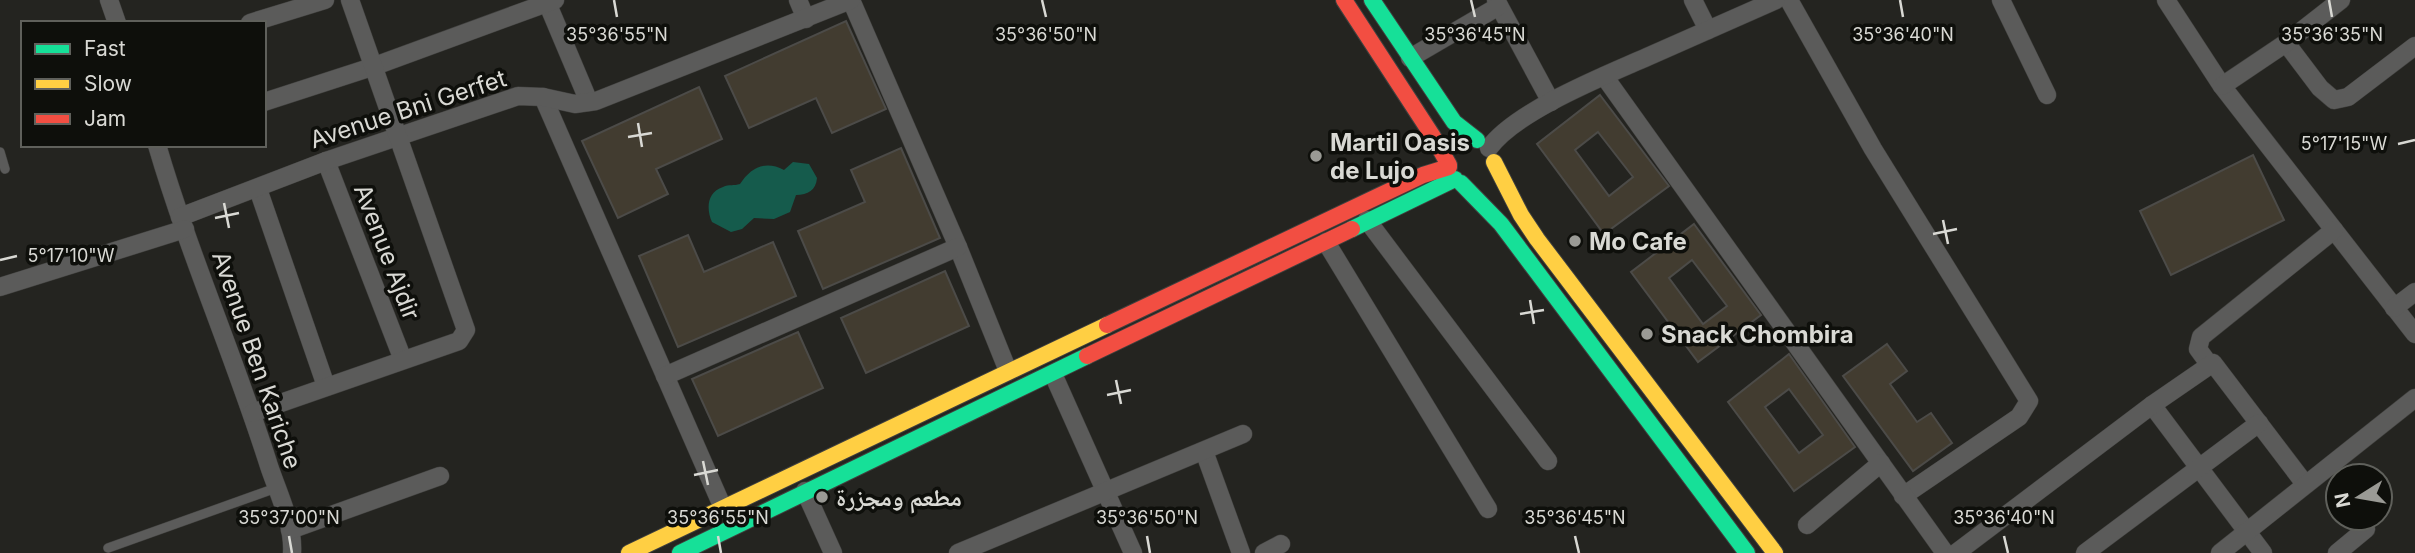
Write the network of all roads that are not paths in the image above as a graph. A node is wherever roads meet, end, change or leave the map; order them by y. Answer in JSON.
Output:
{"nodes":[{"id":1,"x":109,"y":0,"type":"edge"},
{"id":2,"x":325,"y":0,"type":"edge"},
{"id":3,"x":350,"y":0,"type":"edge"},
{"id":4,"x":798,"y":0,"type":"edge"},
{"id":5,"x":851,"y":0,"type":"edge"},
{"id":6,"x":1344,"y":0,"type":"edge"},
{"id":7,"x":1372,"y":0,"type":"edge"},
{"id":8,"x":1693,"y":0,"type":"edge"},
{"id":9,"x":1776,"y":0,"type":"edge"},
{"id":10,"x":1789,"y":0,"type":"edge"},
{"id":11,"x":2001,"y":0,"type":"edge"},
{"id":12,"x":2166,"y":0,"type":"edge"},
{"id":13,"x":2341,"y":0,"type":"edge"},
{"id":14,"x":549,"y":1,"type":"edge"},
{"id":15,"x":1497,"y":3,"type":"edge"},
{"id":16,"x":806,"y":19,"type":"junction"},
{"id":17,"x":116,"y":21,"type":"edge"},
{"id":18,"x":257,"y":21,"type":"edge"},
{"id":19,"x":1707,"y":30,"type":"junction"},
{"id":20,"x":2286,"y":43,"type":"junction"},
{"id":21,"x":2415,"y":46,"type":"edge"},
{"id":22,"x":1410,"y":58,"type":"junction"},
{"id":23,"x":372,"y":67,"type":"junction"},
{"id":24,"x":1604,"y":76,"type":"junction"},
{"id":25,"x":2222,"y":86,"type":"junction"},
{"id":26,"x":2047,"y":95,"type":"dead end"},
{"id":27,"x":542,"y":97,"type":"junction"},
{"id":28,"x":266,"y":102,"type":"edge"},
{"id":29,"x":589,"y":102,"type":"junction"},
{"id":30,"x":1551,"y":102,"type":"junction"},
{"id":31,"x":397,"y":136,"type":"junction"},
{"id":32,"x":157,"y":147,"type":"edge"},
{"id":33,"x":1486,"y":150,"type":"junction"},
{"id":34,"x":0,"y":152,"type":"edge"},
{"id":35,"x":326,"y":161,"type":"junction"},
{"id":36,"x":5,"y":170,"type":"dead end"},
{"id":37,"x":1454,"y":173,"type":"junction"},
{"id":38,"x":258,"y":189,"type":"junction"},
{"id":39,"x":1367,"y":220,"type":"junction"},
{"id":40,"x":182,"y":223,"type":"junction"},
{"id":41,"x":2334,"y":230,"type":"junction"},
{"id":42,"x":1326,"y":242,"type":"junction"},
{"id":43,"x":958,"y":247,"type":"junction"},
{"id":44,"x":0,"y":287,"type":"edge"},
{"id":45,"x":2415,"y":292,"type":"edge"},
{"id":46,"x":2394,"y":308,"type":"junction"},
{"id":47,"x":2415,"y":334,"type":"edge"},
{"id":48,"x":403,"y":360,"type":"junction"},
{"id":49,"x":2209,"y":364,"type":"junction"},
{"id":50,"x":1008,"y":371,"type":"junction"},
{"id":51,"x":1053,"y":374,"type":"junction"},
{"id":52,"x":665,"y":376,"type":"junction"},
{"id":53,"x":327,"y":386,"type":"junction"},
{"id":54,"x":2415,"y":398,"type":"edge"},
{"id":55,"x":2152,"y":405,"type":"junction"},
{"id":56,"x":252,"y":413,"type":"junction"},
{"id":57,"x":2259,"y":423,"type":"junction"},
{"id":58,"x":1243,"y":434,"type":"dead end"},
{"id":59,"x":1204,"y":451,"type":"junction"},
{"id":60,"x":1548,"y":461,"type":"dead end"},
{"id":61,"x":1881,"y":463,"type":"junction"},
{"id":62,"x":2201,"y":468,"type":"junction"},
{"id":63,"x":440,"y":476,"type":"dead end"},
{"id":64,"x":2305,"y":484,"type":"junction"},
{"id":65,"x":276,"y":488,"type":"junction"},
{"id":66,"x":806,"y":491,"type":"junction"},
{"id":67,"x":1105,"y":491,"type":"junction"},
{"id":68,"x":1903,"y":496,"type":"junction"},
{"id":69,"x":723,"y":508,"type":"junction"},
{"id":70,"x":1488,"y":509,"type":"dead end"},
{"id":71,"x":1807,"y":525,"type":"dead end"},
{"id":72,"x":290,"y":530,"type":"junction"},
{"id":73,"x":2247,"y":532,"type":"junction"},
{"id":74,"x":2364,"y":532,"type":"edge"},
{"id":75,"x":1281,"y":544,"type":"dead end"},
{"id":76,"x":108,"y":548,"type":"dead end"},
{"id":77,"x":2345,"y":551,"type":"edge"},
{"id":78,"x":292,"y":553,"type":"edge"},
{"id":79,"x":629,"y":553,"type":"edge"},
{"id":80,"x":680,"y":553,"type":"edge"},
{"id":81,"x":833,"y":553,"type":"edge"},
{"id":82,"x":958,"y":553,"type":"edge"},
{"id":83,"x":1133,"y":553,"type":"edge"},
{"id":84,"x":1241,"y":553,"type":"edge"},
{"id":85,"x":1264,"y":553,"type":"edge"},
{"id":86,"x":1747,"y":553,"type":"edge"},
{"id":87,"x":1775,"y":553,"type":"edge"},
{"id":88,"x":1945,"y":553,"type":"edge"},
{"id":89,"x":1956,"y":553,"type":"edge"},
{"id":90,"x":2085,"y":553,"type":"edge"},
{"id":91,"x":2220,"y":553,"type":"edge"},
{"id":92,"x":2263,"y":553,"type":"edge"}],
"edges":[{"from":1,"to":17,"type":"street"},
{"from":2,"to":18,"type":"street"},
{"from":3,"to":23,"type":"street"},
{"from":4,"to":16,"type":"street"},
{"from":5,"to":16,"type":"street","name":"Avenue Bni Gerfet"},
{"from":5,"to":43,"type":"street"},
{"from":6,"to":37,"type":"street"},
{"from":7,"to":22,"type":"street"},
{"from":8,"to":19,"type":"street"},
{"from":9,"to":19,"type":"street"},
{"from":10,"to":68,"type":"street"},
{"from":11,"to":26,"type":"street"},
{"from":12,"to":25,"type":"street"},
{"from":13,"to":20,"type":"street"},
{"from":14,"to":23,"type":"street"},
{"from":14,"to":29,"type":"street"},
{"from":15,"to":22,"type":"street"},
{"from":15,"to":30,"type":"street"},
{"from":16,"to":29,"type":"street","name":"Avenue Bni Gerfet"},
{"from":19,"to":24,"type":"street"},
{"from":20,"to":21,"type":"street"},
{"from":20,"to":25,"type":"street"},
{"from":22,"to":33,"type":"street"},
{"from":23,"to":28,"type":"street"},
{"from":23,"to":31,"type":"street"},
{"from":24,"to":30,"type":"street"},
{"from":24,"to":61,"type":"street"},
{"from":25,"to":41,"type":"street"},
{"from":27,"to":29,"type":"street","name":"Avenue Bni Gerfet"},
{"from":27,"to":31,"type":"street","name":"Avenue Bni Gerfet"},
{"from":27,"to":52,"type":"street"},
{"from":30,"to":33,"type":"street"},
{"from":31,"to":35,"type":"street","name":"Avenue Bni Gerfet"},
{"from":31,"to":48,"type":"street"},
{"from":32,"to":40,"type":"street","name":"Avenue Ben Kariche"},
{"from":33,"to":37,"type":"street"},
{"from":33,"to":37,"type":"street"},
{"from":33,"to":87,"type":"street"},
{"from":34,"to":36,"type":"lane"},
{"from":35,"to":38,"type":"street","name":"Avenue Bni Gerfet"},
{"from":35,"to":48,"type":"street","name":"Avenue Ajdir"},
{"from":37,"to":39,"type":"street"},
{"from":37,"to":50,"type":"street"},
{"from":37,"to":86,"type":"street"},
{"from":38,"to":40,"type":"street","name":"Avenue Bni Gerfet"},
{"from":38,"to":53,"type":"street"},
{"from":39,"to":42,"type":"street"},
{"from":39,"to":60,"type":"street"},
{"from":40,"to":44,"type":"street","name":"Avenue Bni Gerfet"},
{"from":40,"to":56,"type":"street","name":"Avenue Ben Kariche"},
{"from":41,"to":46,"type":"street"},
{"from":41,"to":49,"type":"street"},
{"from":42,"to":51,"type":"street"},
{"from":42,"to":70,"type":"street"},
{"from":43,"to":50,"type":"street"},
{"from":43,"to":52,"type":"street"},
{"from":45,"to":46,"type":"street"},
{"from":46,"to":47,"type":"street"},
{"from":48,"to":53,"type":"street"},
{"from":49,"to":55,"type":"street"},
{"from":49,"to":57,"type":"street"},
{"from":50,"to":69,"type":"street"},
{"from":51,"to":66,"type":"street"},
{"from":51,"to":67,"type":"street"},
{"from":52,"to":69,"type":"street"},
{"from":53,"to":56,"type":"street"},
{"from":54,"to":64,"type":"street"},
{"from":55,"to":62,"type":"street"},
{"from":55,"to":89,"type":"street"},
{"from":56,"to":65,"type":"street","name":"Avenue Ben Kariche"},
{"from":57,"to":62,"type":"street"},
{"from":57,"to":64,"type":"street"},
{"from":58,"to":59,"type":"street"},
{"from":59,"to":67,"type":"street"},
{"from":59,"to":84,"type":"street"},
{"from":61,"to":68,"type":"street"},
{"from":61,"to":71,"type":"street"},
{"from":62,"to":73,"type":"street"},
{"from":62,"to":90,"type":"street"},
{"from":63,"to":72,"type":"street"},
{"from":64,"to":73,"type":"street"},
{"from":65,"to":72,"type":"street","name":"Avenue Ben Kariche"},
{"from":65,"to":76,"type":"lane"},
{"from":66,"to":80,"type":"street"},
{"from":66,"to":81,"type":"street"},
{"from":67,"to":82,"type":"street"},
{"from":67,"to":83,"type":"street"},
{"from":68,"to":88,"type":"street"},
{"from":69,"to":79,"type":"street"},
{"from":72,"to":78,"type":"street","name":"Avenue Ben Kariche"},
{"from":73,"to":91,"type":"street"},
{"from":73,"to":92,"type":"street"},
{"from":74,"to":77,"type":"street"},
{"from":75,"to":85,"type":"street"}]}
